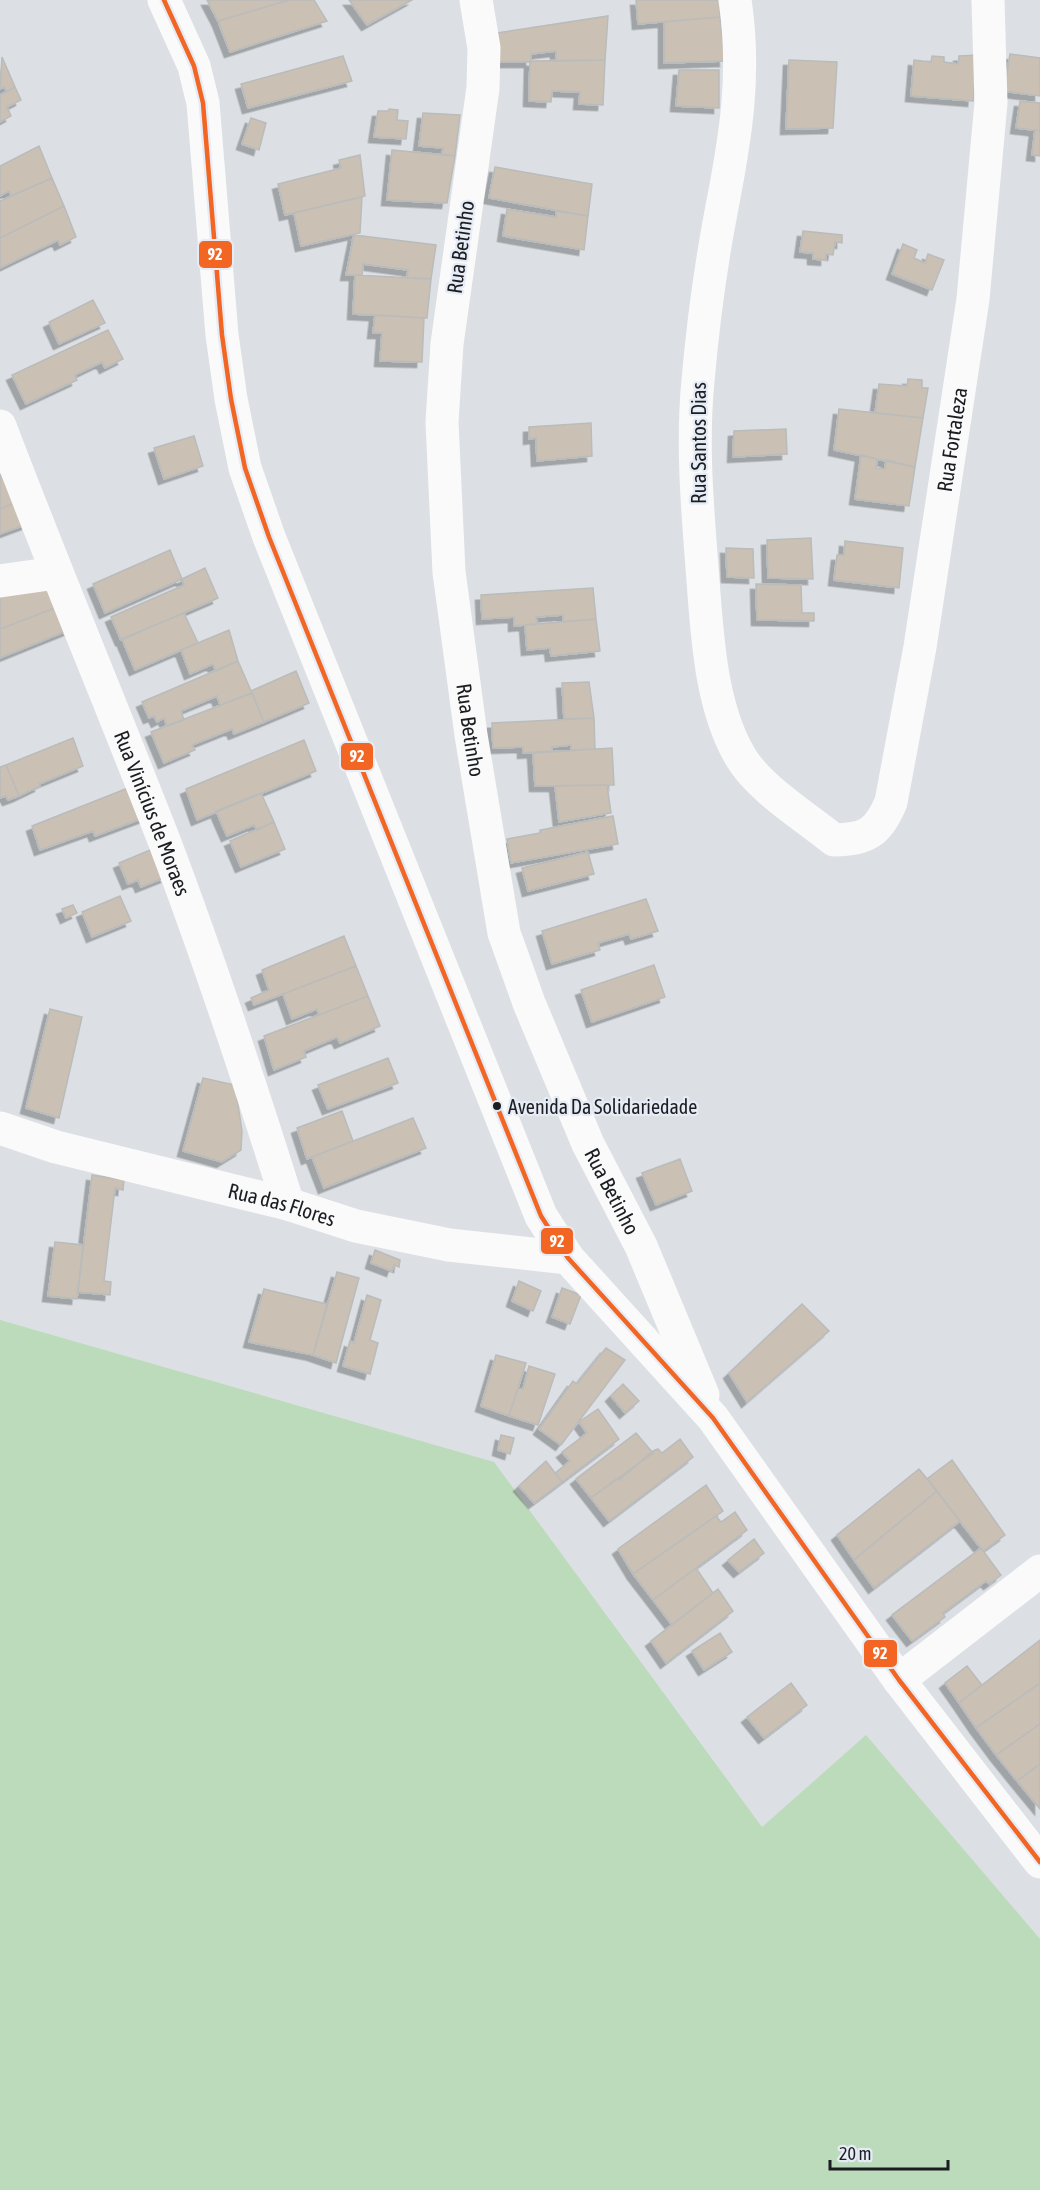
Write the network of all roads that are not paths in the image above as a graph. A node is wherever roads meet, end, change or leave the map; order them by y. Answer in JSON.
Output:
{"nodes":[{"id":1,"x":164,"y":0,"type":"edge"},
{"id":2,"x":476,"y":0,"type":"edge"},
{"id":3,"x":735,"y":0,"type":"edge"},
{"id":4,"x":988,"y":0,"type":"edge"},
{"id":5,"x":0,"y":426,"type":"edge"},
{"id":6,"x":56,"y":573,"type":"junction"},
{"id":7,"x":0,"y":580,"type":"edge"},
{"id":8,"x":834,"y":840,"type":"joint"},
{"id":9,"x":0,"y":1128,"type":"edge"},
{"id":10,"x":288,"y":1204,"type":"junction"},
{"id":11,"x":568,"y":1258,"type":"junction"},
{"id":12,"x":713,"y":1418,"type":"junction"},
{"id":13,"x":1040,"y":1571,"type":"edge"},
{"id":14,"x":899,"y":1680,"type":"junction"},
{"id":15,"x":1040,"y":1862,"type":"edge"}],
"edges":[{"from":1,"to":11,"type":"street"},
{"from":2,"to":12,"type":"street","name":"Rua Betinho"},
{"from":3,"to":8,"type":"street","name":"Rua Santos Dias"},
{"from":4,"to":8,"type":"street","name":"Rua Fortaleza"},
{"from":5,"to":6,"type":"street","name":"Rua Vinícius de Moraes"},
{"from":6,"to":7,"type":"street"},
{"from":6,"to":10,"type":"street","name":"Rua Vinícius de Moraes"},
{"from":9,"to":10,"type":"street","name":"Rua das Flores"},
{"from":10,"to":11,"type":"street","name":"Rua das Flores"},
{"from":11,"to":12,"type":"street"},
{"from":12,"to":14,"type":"street"},
{"from":13,"to":14,"type":"street"},
{"from":14,"to":15,"type":"street"}]}
